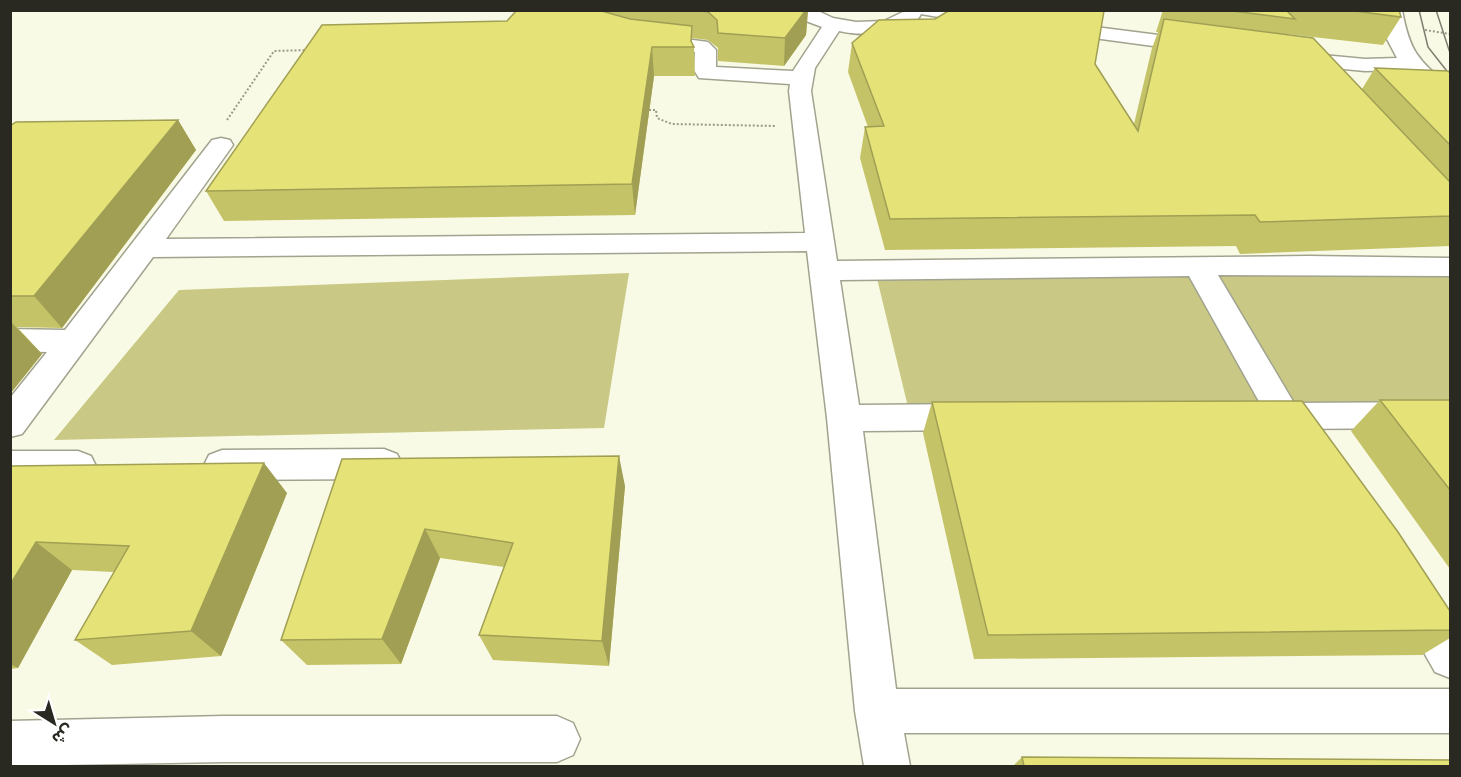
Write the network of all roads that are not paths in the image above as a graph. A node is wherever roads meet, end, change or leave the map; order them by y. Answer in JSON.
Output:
{"nodes":[{"id":1,"x":596,"y":10,"type":"edge"},
{"id":2,"x":801,"y":10,"type":"edge"},
{"id":3,"x":916,"y":10,"type":"edge"},
{"id":4,"x":927,"y":10,"type":"edge"},
{"id":5,"x":1392,"y":10,"type":"edge"},
{"id":6,"x":1013,"y":23,"type":"edge"},
{"id":7,"x":833,"y":26,"type":"junction"},
{"id":8,"x":1034,"y":26,"type":"edge"},
{"id":9,"x":1220,"y":49,"type":"edge"},
{"id":10,"x":1275,"y":56,"type":"edge"},
{"id":11,"x":1307,"y":60,"type":"junction"},
{"id":12,"x":1412,"y":64,"type":"junction"},
{"id":13,"x":801,"y":78,"type":"junction"},
{"id":14,"x":1330,"y":86,"type":"edge"},
{"id":15,"x":1450,"y":98,"type":"edge"},
{"id":16,"x":221,"y":145,"type":"road end"},
{"id":17,"x":147,"y":248,"type":"junction"},
{"id":18,"x":824,"y":257,"type":"junction"},
{"id":19,"x":1198,"y":266,"type":"junction"},
{"id":20,"x":1450,"y":267,"type":"edge"},
{"id":21,"x":10,"y":340,"type":"edge"},
{"id":22,"x":72,"y":341,"type":"junction"},
{"id":23,"x":1450,"y":415,"type":"edge"},
{"id":24,"x":1237,"y":416,"type":"edge"},
{"id":25,"x":1284,"y":416,"type":"junction"},
{"id":26,"x":1010,"y":417,"type":"edge"},
{"id":27,"x":844,"y":418,"type":"junction"},
{"id":28,"x":10,"y":424,"type":"edge"},
{"id":29,"x":417,"y":464,"type":"edge"},
{"id":30,"x":190,"y":465,"type":"edge"},
{"id":31,"x":10,"y":466,"type":"edge"},
{"id":32,"x":106,"y":466,"type":"edge"},
{"id":33,"x":1399,"y":578,"type":"edge"},
{"id":34,"x":1450,"y":657,"type":"edge"},
{"id":35,"x":877,"y":711,"type":"junction"},
{"id":36,"x":1450,"y":711,"type":"edge"},
{"id":37,"x":557,"y":739,"type":"dead end"},
{"id":38,"x":10,"y":744,"type":"edge"},
{"id":39,"x":887,"y":766,"type":"edge"}],
"edges":[{"from":1,"to":13,"type":"street"},
{"from":2,"to":7,"type":"street"},
{"from":3,"to":7,"type":"street"},
{"from":4,"to":6,"type":"street"},
{"from":5,"to":12,"type":"street"},
{"from":7,"to":13,"type":"street"},
{"from":8,"to":9,"type":"street"},
{"from":10,"to":11,"type":"street"},
{"from":11,"to":12,"type":"street"},
{"from":11,"to":14,"type":"street"},
{"from":12,"to":15,"type":"street"},
{"from":13,"to":18,"type":"street"},
{"from":16,"to":17,"type":"street"},
{"from":17,"to":18,"type":"street"},
{"from":17,"to":22,"type":"street"},
{"from":18,"to":19,"type":"street"},
{"from":18,"to":27,"type":"street"},
{"from":19,"to":20,"type":"street"},
{"from":19,"to":25,"type":"street"},
{"from":21,"to":22,"type":"street"},
{"from":22,"to":28,"type":"street"},
{"from":23,"to":25,"type":"street"},
{"from":24,"to":25,"type":"street"},
{"from":26,"to":27,"type":"street"},
{"from":27,"to":35,"type":"street"},
{"from":29,"to":30,"type":"street"},
{"from":31,"to":32,"type":"street"},
{"from":33,"to":34,"type":"street"},
{"from":35,"to":36,"type":"street"},
{"from":35,"to":39,"type":"street"},
{"from":37,"to":38,"type":"street"}]}
